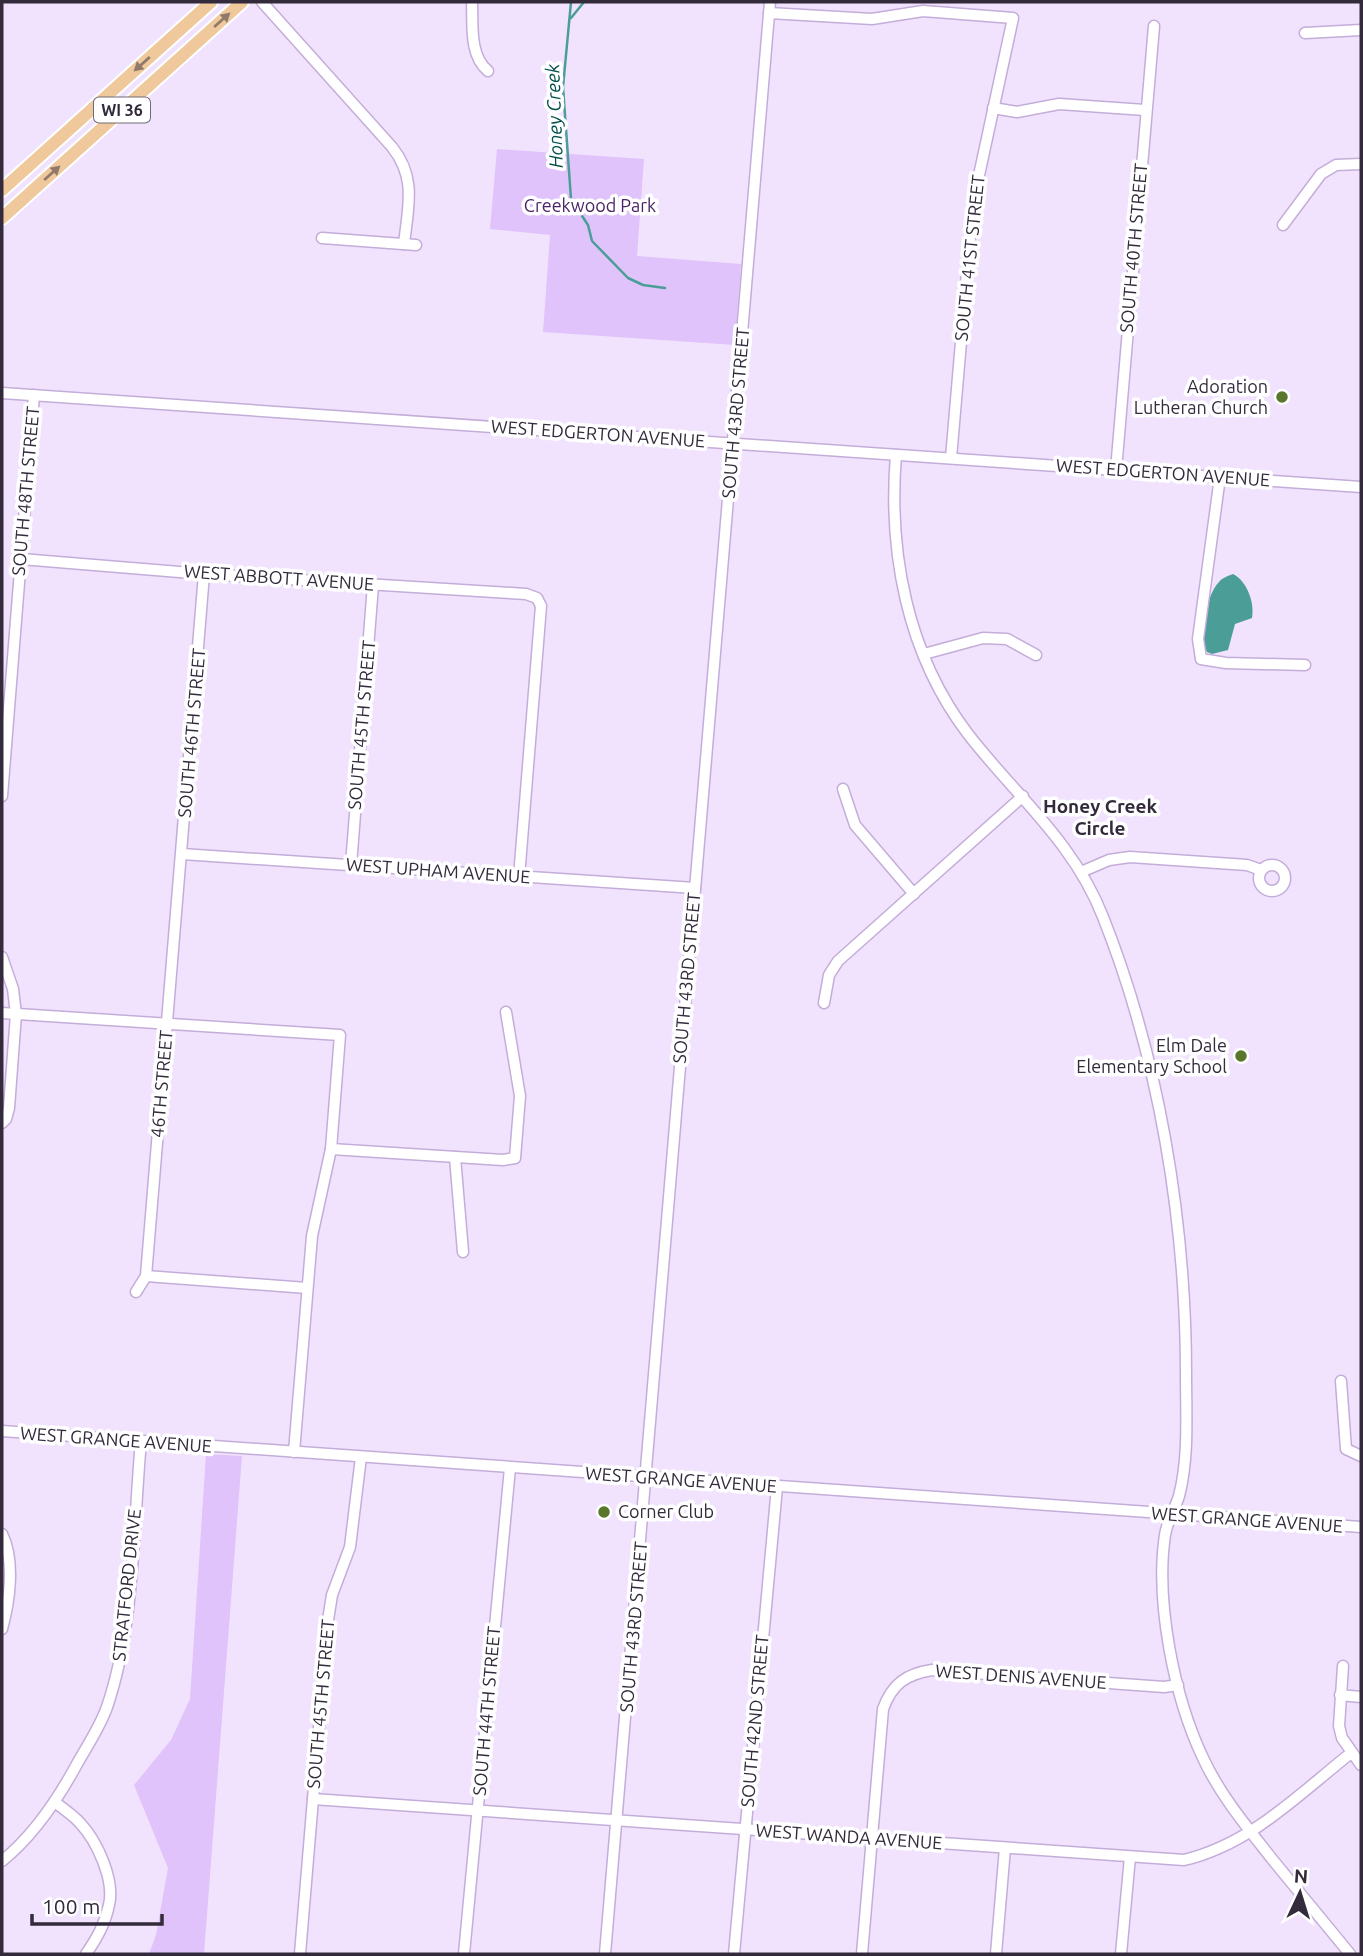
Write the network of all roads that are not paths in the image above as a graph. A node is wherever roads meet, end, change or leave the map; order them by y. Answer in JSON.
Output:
{"nodes":[{"id":1,"x":211,"y":2,"type":"edge"},
{"id":2,"x":242,"y":2,"type":"edge"},
{"id":3,"x":262,"y":2,"type":"edge"},
{"id":4,"x":472,"y":2,"type":"edge"},
{"id":5,"x":769,"y":7,"type":"edge"},
{"id":6,"x":1154,"y":26,"type":"dead end"},
{"id":7,"x":1361,"y":30,"type":"edge"},
{"id":8,"x":1305,"y":33,"type":"dead end"},
{"id":9,"x":488,"y":71,"type":"dead end"},
{"id":10,"x":993,"y":108,"type":"junction"},
{"id":11,"x":1146,"y":110,"type":"junction"},
{"id":12,"x":1361,"y":164,"type":"edge"},
{"id":13,"x":20,"y":174,"type":"junction"},
{"id":14,"x":34,"y":189,"type":"junction"},
{"id":15,"x":2,"y":190,"type":"edge"},
{"id":16,"x":2,"y":218,"type":"edge"},
{"id":17,"x":1283,"y":225,"type":"dead end"},
{"id":18,"x":322,"y":238,"type":"dead end"},
{"id":19,"x":404,"y":244,"type":"junction"},
{"id":20,"x":416,"y":245,"type":"dead end"},
{"id":21,"x":2,"y":393,"type":"edge"},
{"id":22,"x":34,"y":395,"type":"junction"},
{"id":23,"x":733,"y":443,"type":"junction"},
{"id":24,"x":896,"y":455,"type":"junction"},
{"id":25,"x":951,"y":458,"type":"junction"},
{"id":26,"x":1116,"y":470,"type":"junction"},
{"id":27,"x":1220,"y":477,"type":"junction"},
{"id":28,"x":1361,"y":487,"type":"edge"},
{"id":29,"x":21,"y":559,"type":"junction"},
{"id":30,"x":204,"y":574,"type":"junction"},
{"id":31,"x":373,"y":584,"type":"junction"},
{"id":32,"x":923,"y":654,"type":"junction"},
{"id":33,"x":1036,"y":655,"type":"dead end"},
{"id":34,"x":1306,"y":665,"type":"dead end"},
{"id":35,"x":6,"y":697,"type":"edge"},
{"id":36,"x":843,"y":789,"type":"dead end"},
{"id":37,"x":2,"y":796,"type":"edge"},
{"id":38,"x":1023,"y":796,"type":"junction"},
{"id":39,"x":182,"y":854,"type":"junction"},
{"id":40,"x":351,"y":865,"type":"junction"},
{"id":41,"x":1261,"y":870,"type":"dead end"},
{"id":42,"x":1081,"y":872,"type":"junction"},
{"id":43,"x":519,"y":877,"type":"junction"},
{"id":44,"x":695,"y":888,"type":"junction"},
{"id":45,"x":178,"y":892,"type":"joint"},
{"id":46,"x":914,"y":894,"type":"junction"},
{"id":47,"x":2,"y":957,"type":"edge"},
{"id":48,"x":824,"y":1003,"type":"dead end"},
{"id":49,"x":506,"y":1012,"type":"dead end"},
{"id":50,"x":2,"y":1013,"type":"edge"},
{"id":51,"x":16,"y":1014,"type":"junction"},
{"id":52,"x":167,"y":1023,"type":"junction"},
{"id":53,"x":2,"y":1123,"type":"edge"},
{"id":54,"x":331,"y":1149,"type":"junction"},
{"id":55,"x":454,"y":1157,"type":"junction"},
{"id":56,"x":463,"y":1252,"type":"dead end"},
{"id":57,"x":146,"y":1276,"type":"junction"},
{"id":58,"x":307,"y":1288,"type":"junction"},
{"id":59,"x":136,"y":1293,"type":"dead end"},
{"id":60,"x":1340,"y":1381,"type":"dead end"},
{"id":61,"x":2,"y":1432,"type":"edge"},
{"id":62,"x":141,"y":1441,"type":"junction"},
{"id":63,"x":294,"y":1452,"type":"junction"},
{"id":64,"x":1361,"y":1456,"type":"edge"},
{"id":65,"x":360,"y":1457,"type":"junction"},
{"id":66,"x":510,"y":1468,"type":"junction"},
{"id":67,"x":646,"y":1478,"type":"junction"},
{"id":68,"x":777,"y":1487,"type":"junction"},
{"id":69,"x":1172,"y":1515,"type":"junction"},
{"id":70,"x":1361,"y":1528,"type":"edge"},
{"id":71,"x":2,"y":1534,"type":"edge"},
{"id":72,"x":2,"y":1629,"type":"edge"},
{"id":73,"x":1343,"y":1667,"type":"dead end"},
{"id":74,"x":1178,"y":1685,"type":"junction"},
{"id":75,"x":1340,"y":1695,"type":"junction"},
{"id":76,"x":1361,"y":1697,"type":"edge"},
{"id":77,"x":1351,"y":1753,"type":"junction"},
{"id":78,"x":1361,"y":1765,"type":"edge"},
{"id":79,"x":313,"y":1799,"type":"junction"},
{"id":80,"x":55,"y":1802,"type":"junction"},
{"id":81,"x":477,"y":1810,"type":"junction"},
{"id":82,"x":617,"y":1820,"type":"junction"},
{"id":83,"x":746,"y":1830,"type":"junction"},
{"id":84,"x":1251,"y":1833,"type":"junction"},
{"id":85,"x":873,"y":1839,"type":"junction"},
{"id":86,"x":1005,"y":1848,"type":"junction"},
{"id":87,"x":1130,"y":1857,"type":"junction"},
{"id":88,"x":2,"y":1861,"type":"edge"},
{"id":89,"x":86,"y":1954,"type":"edge"},
{"id":90,"x":300,"y":1954,"type":"edge"},
{"id":91,"x":464,"y":1954,"type":"edge"},
{"id":92,"x":605,"y":1954,"type":"edge"},
{"id":93,"x":734,"y":1954,"type":"edge"},
{"id":94,"x":862,"y":1954,"type":"edge"},
{"id":95,"x":996,"y":1954,"type":"edge"},
{"id":96,"x":1121,"y":1954,"type":"edge"},
{"id":97,"x":1350,"y":1954,"type":"edge"}],
"edges":[{"from":1,"to":13,"type":"main road","number":"WI 36","one_way":true},
{"from":14,"to":2,"type":"main road","number":"WI 36","one_way":true},
{"from":3,"to":19,"type":"street"},
{"from":4,"to":9,"type":"street"},
{"from":5,"to":10,"type":"street","name":"SOUTH 41ST STREET"},
{"from":5,"to":23,"type":"street","name":"SOUTH 43RD STREET"},
{"from":6,"to":11,"type":"street","name":"SOUTH 40TH STREET"},
{"from":7,"to":8,"type":"street"},
{"from":10,"to":11,"type":"street"},
{"from":10,"to":25,"type":"street","name":"SOUTH 41ST STREET"},
{"from":11,"to":26,"type":"street","name":"SOUTH 40TH STREET"},
{"from":12,"to":17,"type":"street"},
{"from":13,"to":14,"type":"main road"},
{"from":13,"to":15,"type":"main road","number":"WI 36"},
{"from":14,"to":16,"type":"main road","number":"WI 36"},
{"from":18,"to":19,"type":"street"},
{"from":19,"to":20,"type":"street"},
{"from":21,"to":22,"type":"street","name":"WEST EDGERTON AVENUE"},
{"from":22,"to":23,"type":"street","name":"WEST EDGERTON AVENUE"},
{"from":22,"to":29,"type":"street","name":"SOUTH 48TH STREET"},
{"from":23,"to":24,"type":"street","name":"WEST EDGERTON AVENUE"},
{"from":23,"to":44,"type":"street","name":"SOUTH 43RD STREET"},
{"from":24,"to":25,"type":"street","name":"WEST EDGERTON AVENUE"},
{"from":24,"to":32,"type":"street"},
{"from":25,"to":26,"type":"street","name":"WEST EDGERTON AVENUE"},
{"from":26,"to":27,"type":"street","name":"WEST EDGERTON AVENUE"},
{"from":27,"to":28,"type":"street","name":"WEST EDGERTON AVENUE"},
{"from":27,"to":34,"type":"street"},
{"from":29,"to":30,"type":"street","name":"WEST ABBOTT AVENUE"},
{"from":29,"to":35,"type":"street","name":"SOUTH 48TH STREET"},
{"from":30,"to":31,"type":"street","name":"WEST ABBOTT AVENUE"},
{"from":30,"to":39,"type":"street","name":"SOUTH 46TH STREET"},
{"from":31,"to":40,"type":"street","name":"SOUTH 45TH STREET"},
{"from":31,"to":43,"type":"street","name":"WEST ABBOTT AVENUE"},
{"from":32,"to":33,"type":"street"},
{"from":32,"to":38,"type":"street"},
{"from":35,"to":37,"type":"street","name":"SOUTH 48TH STREET"},
{"from":36,"to":46,"type":"street"},
{"from":38,"to":42,"type":"street"},
{"from":38,"to":46,"type":"street"},
{"from":39,"to":40,"type":"street","name":"WEST UPHAM AVENUE"},
{"from":39,"to":45,"type":"street","name":"SOUTH 46TH STREET"},
{"from":40,"to":43,"type":"street","name":"WEST UPHAM AVENUE"},
{"from":41,"to":42,"type":"street"},
{"from":42,"to":69,"type":"street"},
{"from":43,"to":44,"type":"street","name":"WEST UPHAM AVENUE"},
{"from":44,"to":67,"type":"street","name":"SOUTH 43RD STREET"},
{"from":45,"to":52,"type":"street","name":"46TH STREET"},
{"from":46,"to":48,"type":"street"},
{"from":47,"to":51,"type":"street"},
{"from":49,"to":55,"type":"street"},
{"from":50,"to":51,"type":"street"},
{"from":51,"to":52,"type":"street"},
{"from":51,"to":53,"type":"street"},
{"from":52,"to":54,"type":"street"},
{"from":52,"to":57,"type":"street","name":"46TH STREET"},
{"from":54,"to":55,"type":"street"},
{"from":54,"to":58,"type":"street"},
{"from":55,"to":56,"type":"street"},
{"from":57,"to":58,"type":"street"},
{"from":57,"to":59,"type":"street"},
{"from":58,"to":63,"type":"street"},
{"from":60,"to":64,"type":"street"},
{"from":61,"to":62,"type":"street","name":"WEST GRANGE AVENUE"},
{"from":62,"to":63,"type":"street","name":"WEST GRANGE AVENUE"},
{"from":62,"to":80,"type":"street","name":"STRATFORD DRIVE"},
{"from":63,"to":65,"type":"street","name":"WEST GRANGE AVENUE"},
{"from":65,"to":66,"type":"street","name":"WEST GRANGE AVENUE"},
{"from":65,"to":79,"type":"street","name":"SOUTH 45TH STREET"},
{"from":66,"to":67,"type":"street","name":"WEST GRANGE AVENUE"},
{"from":66,"to":81,"type":"street","name":"SOUTH 44TH STREET"},
{"from":67,"to":68,"type":"street","name":"WEST GRANGE AVENUE"},
{"from":67,"to":82,"type":"street","name":"SOUTH 43RD STREET"},
{"from":68,"to":69,"type":"street","name":"WEST GRANGE AVENUE"},
{"from":68,"to":83,"type":"street","name":"SOUTH 42ND STREET"},
{"from":69,"to":70,"type":"street","name":"WEST GRANGE AVENUE"},
{"from":69,"to":74,"type":"street"},
{"from":71,"to":72,"type":"street"},
{"from":73,"to":75,"type":"street"},
{"from":74,"to":84,"type":"street"},
{"from":74,"to":85,"type":"street","name":"WEST DENIS AVENUE"},
{"from":75,"to":76,"type":"street"},
{"from":75,"to":77,"type":"street"},
{"from":77,"to":78,"type":"street"},
{"from":77,"to":84,"type":"street","name":"WEST WANDA AVENUE"},
{"from":79,"to":81,"type":"street","name":"WEST WANDA AVENUE"},
{"from":79,"to":90,"type":"street","name":"SOUTH 45TH STREET"},
{"from":80,"to":88,"type":"street","name":"STRATFORD DRIVE"},
{"from":80,"to":89,"type":"street"},
{"from":81,"to":82,"type":"street","name":"WEST WANDA AVENUE"},
{"from":81,"to":91,"type":"street","name":"SOUTH 44TH STREET"},
{"from":82,"to":83,"type":"street","name":"WEST WANDA AVENUE"},
{"from":82,"to":92,"type":"street","name":"SOUTH 43RD STREET"},
{"from":83,"to":85,"type":"street","name":"WEST WANDA AVENUE"},
{"from":83,"to":93,"type":"street","name":"SOUTH 42ND STREET"},
{"from":84,"to":87,"type":"street","name":"WEST WANDA AVENUE"},
{"from":84,"to":97,"type":"street"},
{"from":85,"to":86,"type":"street","name":"WEST WANDA AVENUE"},
{"from":85,"to":94,"type":"street"},
{"from":86,"to":87,"type":"street","name":"WEST WANDA AVENUE"},
{"from":86,"to":95,"type":"street"},
{"from":87,"to":96,"type":"street"}]}
